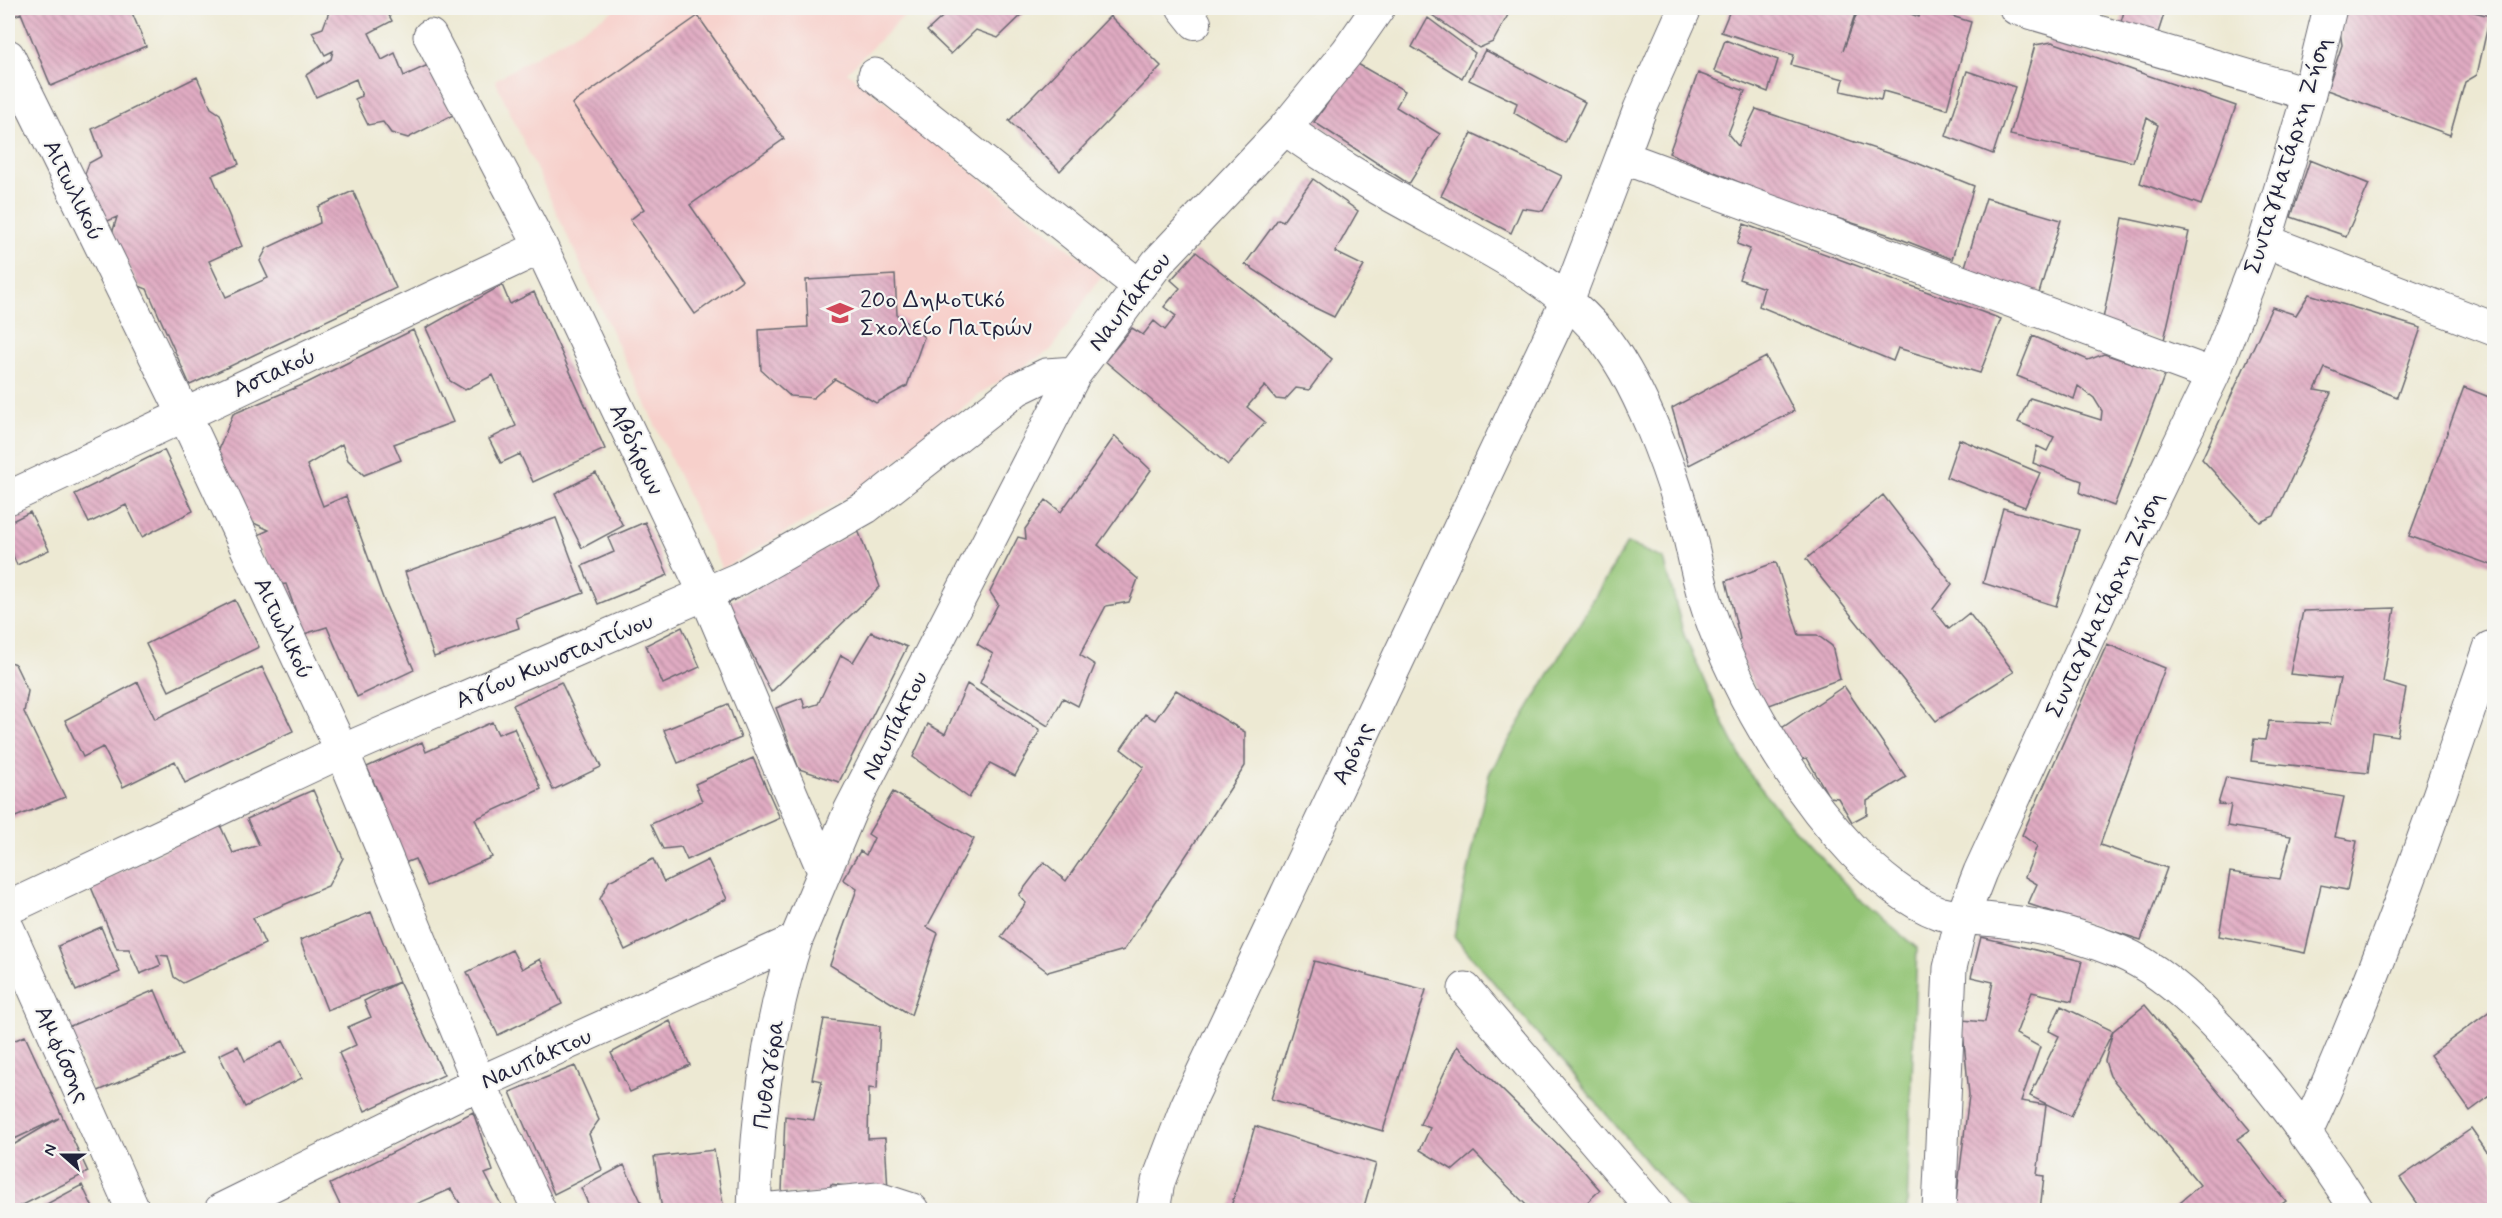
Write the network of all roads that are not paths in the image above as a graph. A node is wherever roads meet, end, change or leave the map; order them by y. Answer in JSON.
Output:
{"nodes":[{"id":1,"x":1378,"y":8,"type":"edge"},
{"id":2,"x":1685,"y":8,"type":"edge"},
{"id":3,"x":2016,"y":8,"type":"edge"},
{"id":4,"x":2330,"y":8,"type":"edge"},
{"id":5,"x":430,"y":36,"type":"dead end"},
{"id":6,"x":8,"y":56,"type":"edge"},
{"id":7,"x":875,"y":75,"type":"dead end"},
{"id":8,"x":2309,"y":94,"type":"junction"},
{"id":9,"x":1285,"y":128,"type":"junction"},
{"id":10,"x":1622,"y":157,"type":"junction"},
{"id":11,"x":2265,"y":241,"type":"junction"},
{"id":12,"x":541,"y":247,"type":"junction"},
{"id":13,"x":1139,"y":286,"type":"junction"},
{"id":14,"x":1567,"y":301,"type":"junction"},
{"id":15,"x":2494,"y":329,"type":"edge"},
{"id":16,"x":1075,"y":373,"type":"junction"},
{"id":17,"x":2213,"y":375,"type":"junction"},
{"id":18,"x":184,"y":414,"type":"junction"},
{"id":19,"x":8,"y":498,"type":"edge"},
{"id":20,"x":706,"y":595,"type":"junction"},
{"id":21,"x":2490,"y":648,"type":"dead end"},
{"id":22,"x":342,"y":751,"type":"junction"},
{"id":23,"x":824,"y":871,"type":"junction"},
{"id":24,"x":8,"y":908,"type":"edge"},
{"id":25,"x":1962,"y":918,"type":"junction"},
{"id":26,"x":8,"y":929,"type":"edge"},
{"id":27,"x":796,"y":940,"type":"junction"},
{"id":28,"x":1465,"y":989,"type":"dead end"},
{"id":29,"x":479,"y":1083,"type":"junction"},
{"id":30,"x":2305,"y":1135,"type":"junction"},
{"id":31,"x":133,"y":1210,"type":"edge"},
{"id":32,"x":221,"y":1210,"type":"edge"},
{"id":33,"x":538,"y":1210,"type":"edge"},
{"id":34,"x":754,"y":1210,"type":"edge"},
{"id":35,"x":761,"y":1210,"type":"edge"},
{"id":36,"x":912,"y":1210,"type":"edge"},
{"id":37,"x":1153,"y":1210,"type":"edge"},
{"id":38,"x":1654,"y":1210,"type":"edge"},
{"id":39,"x":1939,"y":1210,"type":"edge"},
{"id":40,"x":2357,"y":1210,"type":"edge"}],
"edges":[{"from":1,"to":9,"type":"street","name":"Ναυπάκτου"},
{"from":2,"to":10,"type":"street","name":"Αρόης"},
{"from":3,"to":8,"type":"street"},
{"from":4,"to":8,"type":"street","name":"Συνταγματάρχη Ζήση"},
{"from":5,"to":12,"type":"street","name":"Αβδήρων"},
{"from":6,"to":18,"type":"street","name":"Αιτωλικού"},
{"from":7,"to":13,"type":"street"},
{"from":8,"to":11,"type":"street","name":"Συνταγματάρχη Ζήση"},
{"from":9,"to":13,"type":"street","name":"Ναυπάκτου"},
{"from":9,"to":14,"type":"street"},
{"from":10,"to":14,"type":"street","name":"Αρόης"},
{"from":10,"to":17,"type":"street"},
{"from":11,"to":15,"type":"street"},
{"from":11,"to":17,"type":"street","name":"Συνταγματάρχη Ζήση"},
{"from":12,"to":18,"type":"street","name":"Αστακού"},
{"from":12,"to":20,"type":"street","name":"Αβδήρων"},
{"from":13,"to":16,"type":"street","name":"Ναυπάκτου"},
{"from":14,"to":25,"type":"street"},
{"from":14,"to":37,"type":"street","name":"Αρόης"},
{"from":16,"to":20,"type":"street","name":"Αγίου Κωνσταντίνου"},
{"from":16,"to":23,"type":"street","name":"Ναυπάκτου"},
{"from":17,"to":25,"type":"street","name":"Συνταγματάρχη Ζήση"},
{"from":18,"to":19,"type":"street","name":"Αστακού"},
{"from":18,"to":22,"type":"street","name":"Αιτωλικού"},
{"from":20,"to":22,"type":"street","name":"Αγίου Κωνσταντίνου"},
{"from":20,"to":23,"type":"street","name":"Αβδήρων"},
{"from":21,"to":30,"type":"street"},
{"from":22,"to":24,"type":"street","name":"Αγίου Κωνσταντίνου"},
{"from":22,"to":29,"type":"street","name":"Αιτωλικού"},
{"from":23,"to":27,"type":"street","name":"Ναυπάκτου"},
{"from":25,"to":30,"type":"street"},
{"from":25,"to":39,"type":"street","name":"Συνταγματάρχη Ζήση"},
{"from":26,"to":31,"type":"street","name":"Αμφίσσης"},
{"from":27,"to":29,"type":"street","name":"Ναυπάκτου"},
{"from":27,"to":34,"type":"street","name":"Πυθαγόρα"},
{"from":28,"to":38,"type":"street"},
{"from":29,"to":32,"type":"street","name":"Ναυπάκτου"},
{"from":29,"to":33,"type":"street","name":"Αιτωλικού"},
{"from":30,"to":40,"type":"street"},
{"from":35,"to":36,"type":"street"}]}
